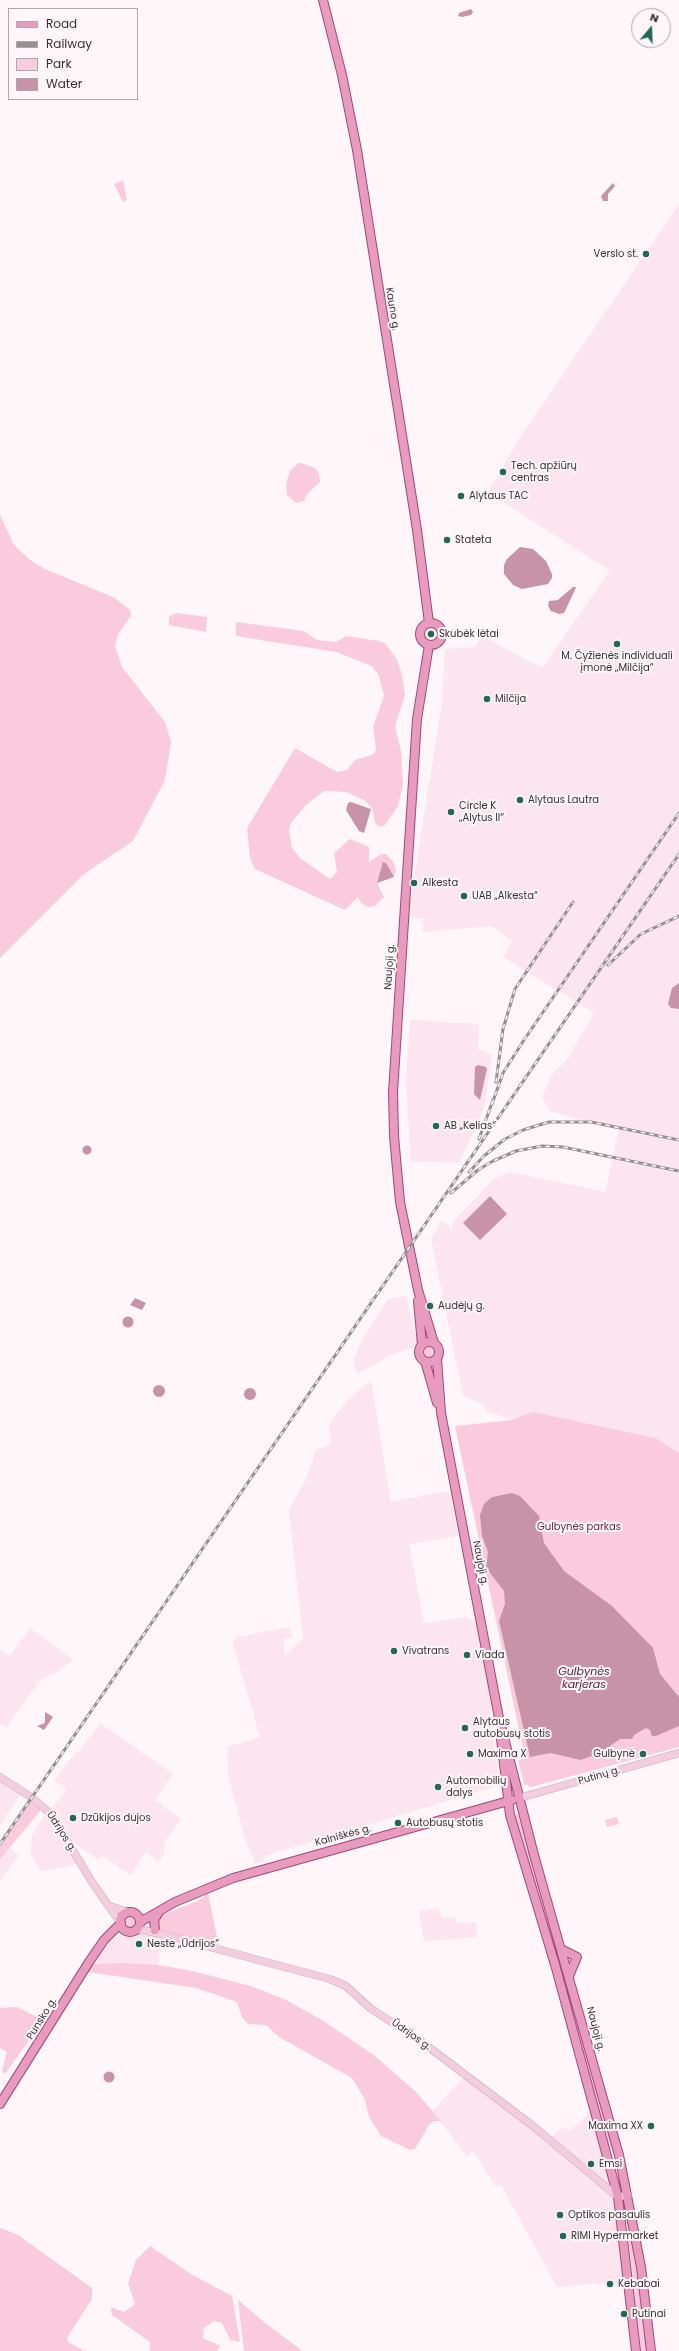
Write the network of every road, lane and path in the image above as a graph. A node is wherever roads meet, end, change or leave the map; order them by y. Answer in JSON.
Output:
{"nodes":[{"id":1,"x":323,"y":0,"type":"edge"},
{"id":2,"x":429,"y":623,"type":"junction"},
{"id":3,"x":429,"y":645,"type":"junction"},
{"id":4,"x":418,"y":1290,"type":"junction"},
{"id":5,"x":434,"y":1343,"type":"junction"},
{"id":6,"x":422,"y":1345,"type":"junction"},
{"id":7,"x":437,"y":1359,"type":"junction"},
{"id":8,"x":425,"y":1361,"type":"junction"},
{"id":9,"x":441,"y":1413,"type":"junction"},
{"id":10,"x":499,"y":1718,"type":"junction"},
{"id":11,"x":679,"y":1753,"type":"edge"},
{"id":12,"x":0,"y":1777,"type":"edge"},
{"id":13,"x":519,"y":1798,"type":"junction"},
{"id":14,"x":508,"y":1801,"type":"junction"},
{"id":15,"x":175,"y":1902,"type":"junction"},
{"id":16,"x":107,"y":1903,"type":"junction"},
{"id":17,"x":160,"y":1911,"type":"junction"},
{"id":18,"x":127,"y":1912,"type":"junction"},
{"id":19,"x":136,"y":1914,"type":"junction"},
{"id":20,"x":120,"y":1922,"type":"junction"},
{"id":21,"x":139,"y":1924,"type":"junction"},
{"id":22,"x":127,"y":1931,"type":"junction"},
{"id":23,"x":158,"y":1932,"type":"junction"},
{"id":24,"x":102,"y":1945,"type":"junction"},
{"id":25,"x":561,"y":1948,"type":"junction"},
{"id":26,"x":569,"y":1976,"type":"junction"},
{"id":27,"x":0,"y":2104,"type":"edge"},
{"id":28,"x":628,"y":2195,"type":"junction"},
{"id":29,"x":618,"y":2197,"type":"junction"},
{"id":30,"x":636,"y":2351,"type":"edge"},
{"id":31,"x":651,"y":2351,"type":"edge"}],
"edges":[{"from":1,"to":2,"type":"main road","name":"Kauno g."},
{"from":2,"to":3,"type":"main road"},
{"from":2,"to":3,"type":"main road"},
{"from":3,"to":4,"type":"main road","name":"Naujoji g."},
{"from":4,"to":5,"type":"main road","name":"Naujoji g."},
{"from":4,"to":6,"type":"main road","name":"Naujoji g."},
{"from":5,"to":6,"type":"main road"},
{"from":5,"to":7,"type":"main road"},
{"from":6,"to":8,"type":"main road"},
{"from":7,"to":8,"type":"main road"},
{"from":7,"to":9,"type":"main road","name":"Naujoji g."},
{"from":8,"to":9,"type":"main road","name":"Naujoji g."},
{"from":9,"to":10,"type":"main road","name":"Naujoji g."},
{"from":10,"to":13,"type":"main road","name":"Naujoji g."},
{"from":10,"to":14,"type":"main road","name":"Naujoji g."},
{"from":11,"to":13,"type":"main road","name":"Putinų g."},
{"from":12,"to":16,"type":"main road","name":"Ūdrijos g."},
{"from":13,"to":14,"type":"main road","name":"Kalniškės g."},
{"from":13,"to":25,"type":"main road","name":"Naujoji g."},
{"from":14,"to":15,"type":"main road","name":"Kalniškės g."},
{"from":14,"to":29,"type":"main road","name":"Naujoji g."},
{"from":15,"to":17,"type":"main road","name":"Kalniškės g."},
{"from":15,"to":19,"type":"main road","name":"Kalniškės g."},
{"from":16,"to":18,"type":"main road"},
{"from":16,"to":20,"type":"main road","name":"Ūdrijos g."},
{"from":17,"to":21,"type":"main road","name":"Kalniškės g."},
{"from":17,"to":23,"type":"main road"},
{"from":18,"to":19,"type":"main road"},
{"from":18,"to":20,"type":"main road","name":"Punsko g."},
{"from":19,"to":21,"type":"main road"},
{"from":20,"to":22,"type":"main road"},
{"from":20,"to":24,"type":"main road","name":"Punsko g."},
{"from":21,"to":22,"type":"main road","name":"Punsko g."},
{"from":21,"to":23,"type":"main road","name":"Ūdrijos g."},
{"from":22,"to":24,"type":"main road","name":"Punsko g."},
{"from":23,"to":29,"type":"main road","name":"Ūdrijos g."},
{"from":24,"to":27,"type":"main road","name":"Punsko g."},
{"from":25,"to":26,"type":"main road","name":"Naujoji g."},
{"from":25,"to":26,"type":"main road"},
{"from":26,"to":28,"type":"main road","name":"Naujoji g."},
{"from":28,"to":29,"type":"main road"},
{"from":28,"to":31,"type":"main road","name":"Naujoji g."},
{"from":29,"to":30,"type":"main road","name":"Naujoji g."}]}
